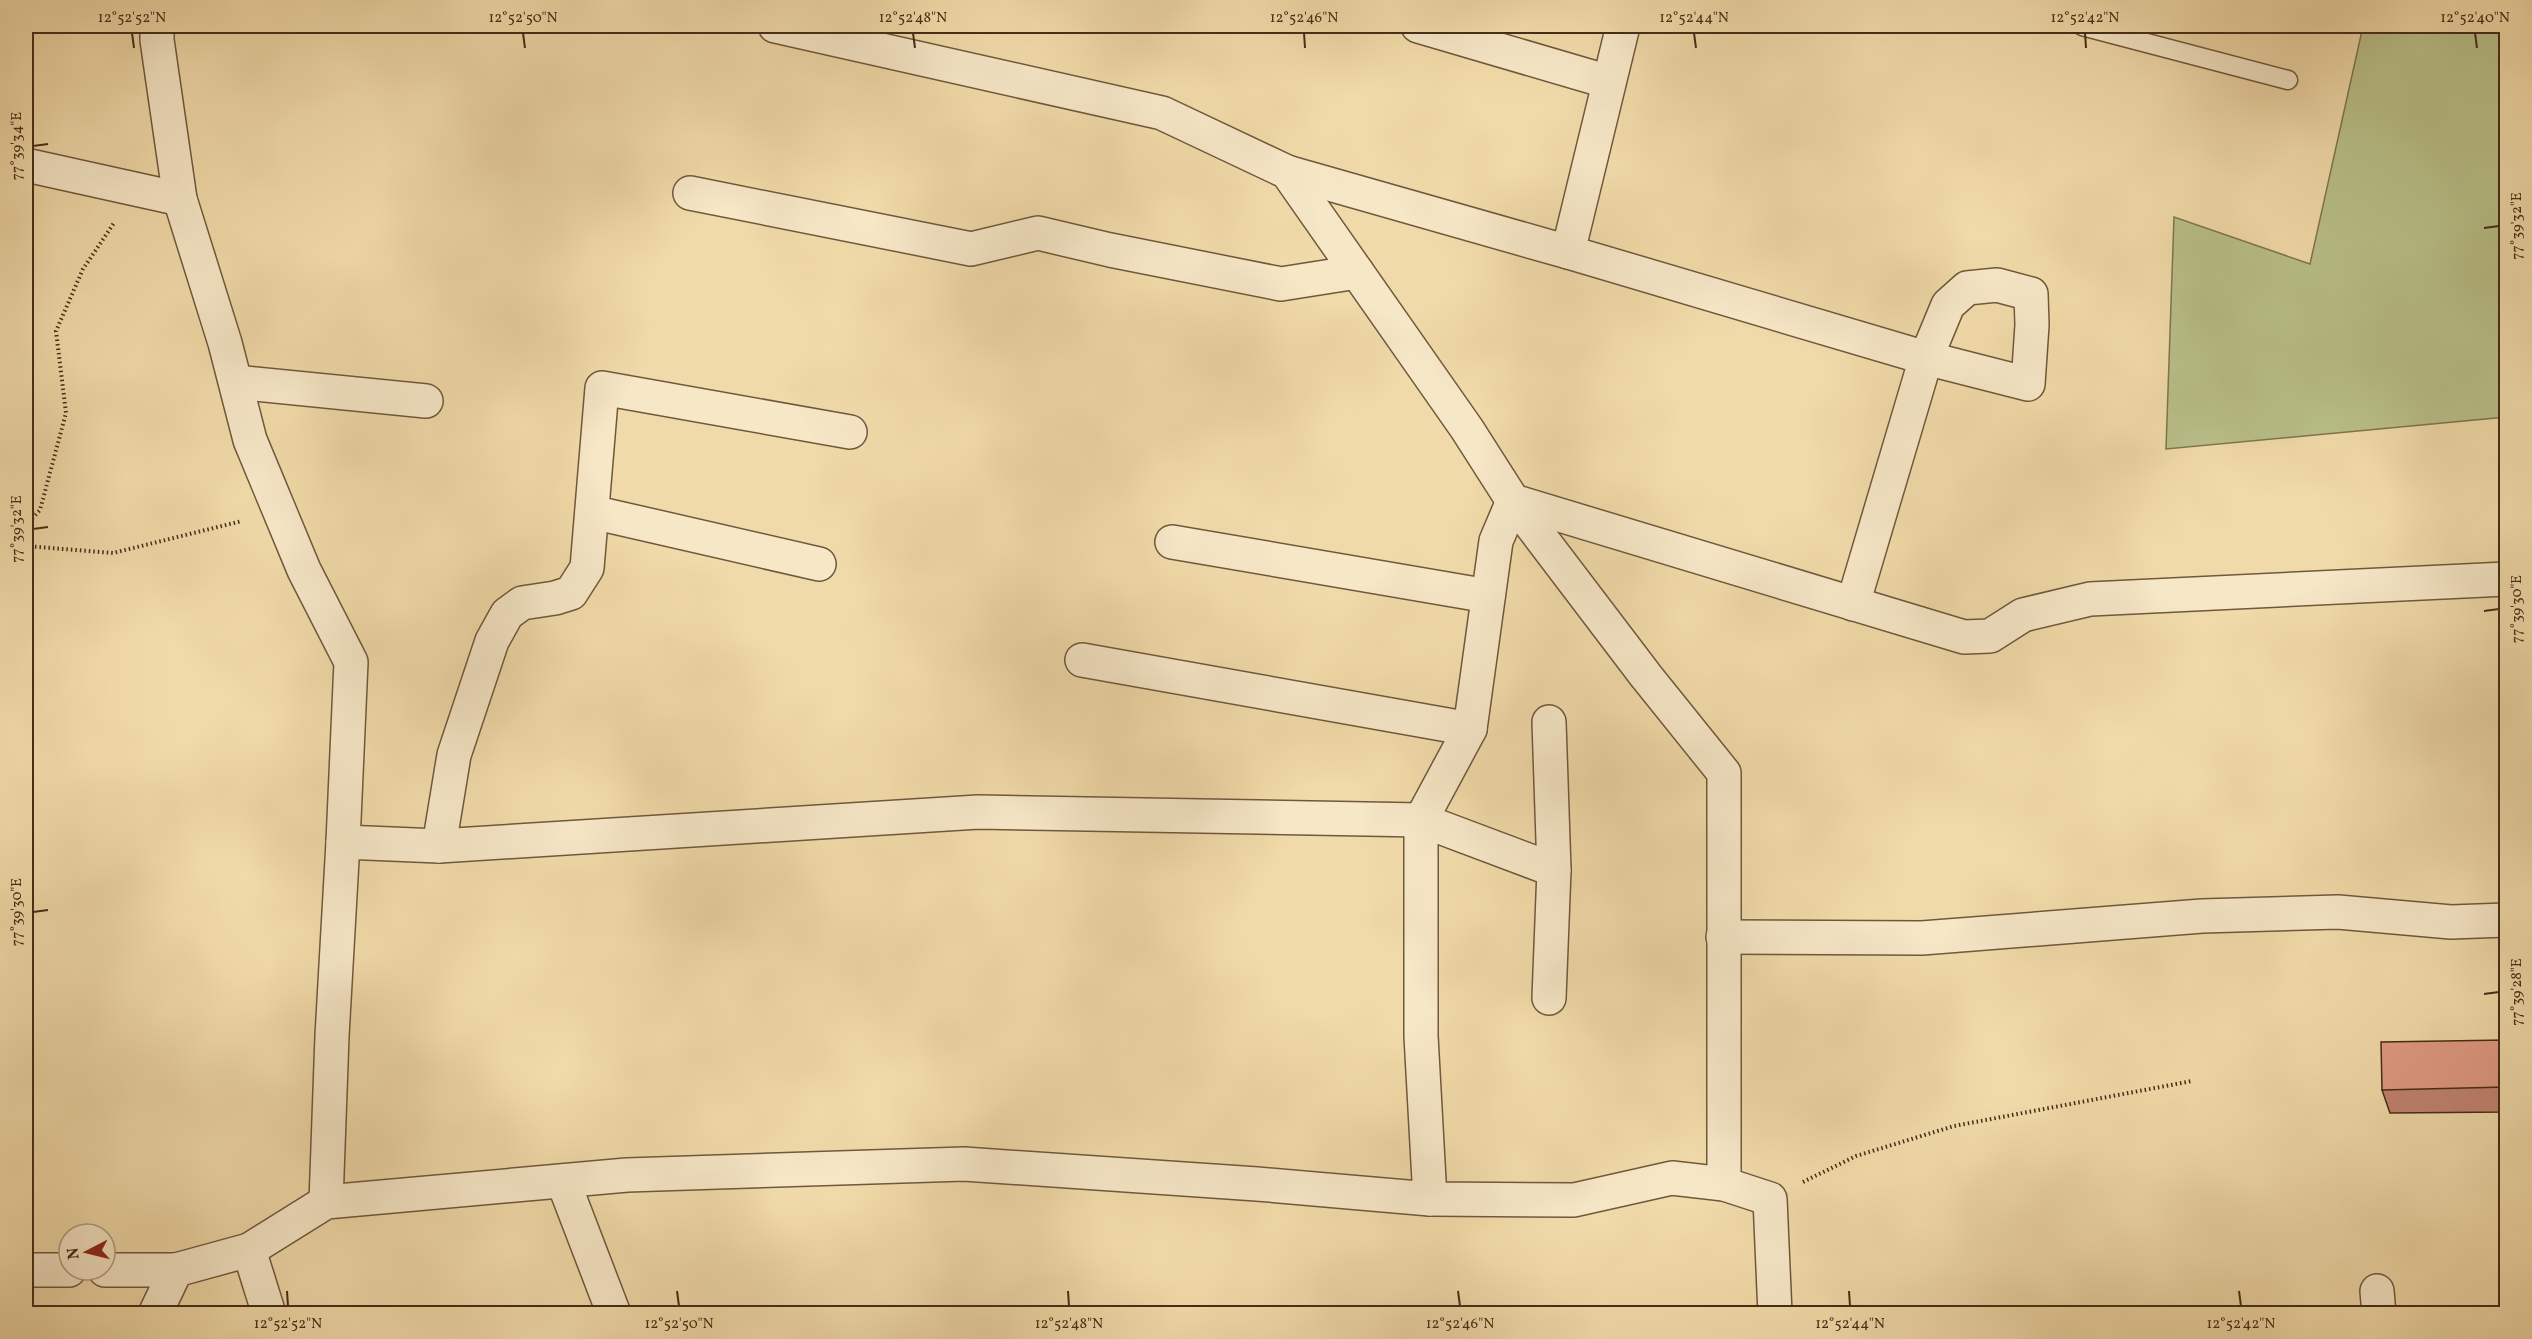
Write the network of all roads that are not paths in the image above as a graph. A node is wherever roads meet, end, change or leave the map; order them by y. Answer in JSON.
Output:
{"nodes":[{"id":1,"x":157,"y":26,"type":"edge"},
{"id":2,"x":775,"y":26,"type":"edge"},
{"id":3,"x":1418,"y":26,"type":"edge"},
{"id":4,"x":1623,"y":26,"type":"edge"},
{"id":5,"x":2082,"y":26,"type":"edge"},
{"id":6,"x":2288,"y":80,"type":"dead end"},
{"id":7,"x":1609,"y":82,"type":"junction"},
{"id":8,"x":26,"y":165,"type":"edge"},
{"id":9,"x":1287,"y":172,"type":"junction"},
{"id":10,"x":690,"y":193,"type":"dead end"},
{"id":11,"x":180,"y":199,"type":"junction"},
{"id":12,"x":1568,"y":252,"type":"junction"},
{"id":13,"x":1357,"y":272,"type":"junction"},
{"id":14,"x":236,"y":382,"type":"junction"},
{"id":15,"x":426,"y":401,"type":"dead end"},
{"id":16,"x":850,"y":432,"type":"dead end"},
{"id":17,"x":1512,"y":501,"type":"junction"},
{"id":18,"x":592,"y":512,"type":"junction"},
{"id":19,"x":1172,"y":543,"type":"dead end"},
{"id":20,"x":819,"y":564,"type":"dead end"},
{"id":21,"x":2506,"y":579,"type":"edge"},
{"id":22,"x":1488,"y":596,"type":"junction"},
{"id":23,"x":1853,"y":604,"type":"junction"},
{"id":24,"x":1082,"y":660,"type":"dead end"},
{"id":25,"x":1549,"y":722,"type":"dead end"},
{"id":26,"x":1470,"y":729,"type":"junction"},
{"id":27,"x":1421,"y":820,"type":"junction"},
{"id":28,"x":343,"y":842,"type":"junction"},
{"id":29,"x":439,"y":846,"type":"junction"},
{"id":30,"x":1554,"y":870,"type":"junction"},
{"id":31,"x":2506,"y":920,"type":"edge"},
{"id":32,"x":1723,"y":937,"type":"junction"},
{"id":33,"x":1549,"y":998,"type":"dead end"},
{"id":34,"x":563,"y":1181,"type":"junction"},
{"id":35,"x":1724,"y":1184,"type":"junction"},
{"id":36,"x":1430,"y":1199,"type":"junction"},
{"id":37,"x":326,"y":1202,"type":"junction"},
{"id":38,"x":249,"y":1250,"type":"junction"},
{"id":39,"x":26,"y":1270,"type":"edge"},
{"id":40,"x":57,"y":1270,"type":"edge"},
{"id":41,"x":117,"y":1270,"type":"edge"},
{"id":42,"x":176,"y":1270,"type":"junction"},
{"id":43,"x":155,"y":1314,"type":"edge"},
{"id":44,"x":268,"y":1314,"type":"edge"},
{"id":45,"x":614,"y":1314,"type":"edge"},
{"id":46,"x":1775,"y":1314,"type":"edge"}],
"edges":[{"from":1,"to":11,"type":"street"},
{"from":2,"to":9,"type":"street"},
{"from":3,"to":7,"type":"street"},
{"from":4,"to":7,"type":"street"},
{"from":5,"to":6,"type":"lane"},
{"from":7,"to":12,"type":"street"},
{"from":8,"to":11,"type":"street"},
{"from":9,"to":12,"type":"street"},
{"from":9,"to":13,"type":"street"},
{"from":10,"to":13,"type":"street"},
{"from":11,"to":14,"type":"street"},
{"from":12,"to":23,"type":"street"},
{"from":13,"to":17,"type":"street"},
{"from":14,"to":15,"type":"street"},
{"from":14,"to":28,"type":"street"},
{"from":16,"to":18,"type":"street"},
{"from":17,"to":22,"type":"street"},
{"from":17,"to":23,"type":"street"},
{"from":17,"to":32,"type":"street"},
{"from":18,"to":20,"type":"street"},
{"from":18,"to":29,"type":"street"},
{"from":19,"to":22,"type":"street"},
{"from":21,"to":23,"type":"street"},
{"from":22,"to":26,"type":"street"},
{"from":24,"to":26,"type":"street"},
{"from":25,"to":30,"type":"street"},
{"from":26,"to":27,"type":"street"},
{"from":27,"to":29,"type":"street"},
{"from":27,"to":30,"type":"street"},
{"from":27,"to":36,"type":"street"},
{"from":28,"to":29,"type":"street"},
{"from":28,"to":37,"type":"street"},
{"from":30,"to":33,"type":"street"},
{"from":31,"to":32,"type":"street"},
{"from":32,"to":35,"type":"street"},
{"from":34,"to":36,"type":"street"},
{"from":34,"to":37,"type":"street"},
{"from":34,"to":45,"type":"street"},
{"from":35,"to":36,"type":"street"},
{"from":35,"to":46,"type":"street"},
{"from":37,"to":38,"type":"street"},
{"from":38,"to":42,"type":"street"},
{"from":38,"to":44,"type":"street"},
{"from":39,"to":40,"type":"street"},
{"from":41,"to":42,"type":"street"},
{"from":42,"to":43,"type":"street"}]}
